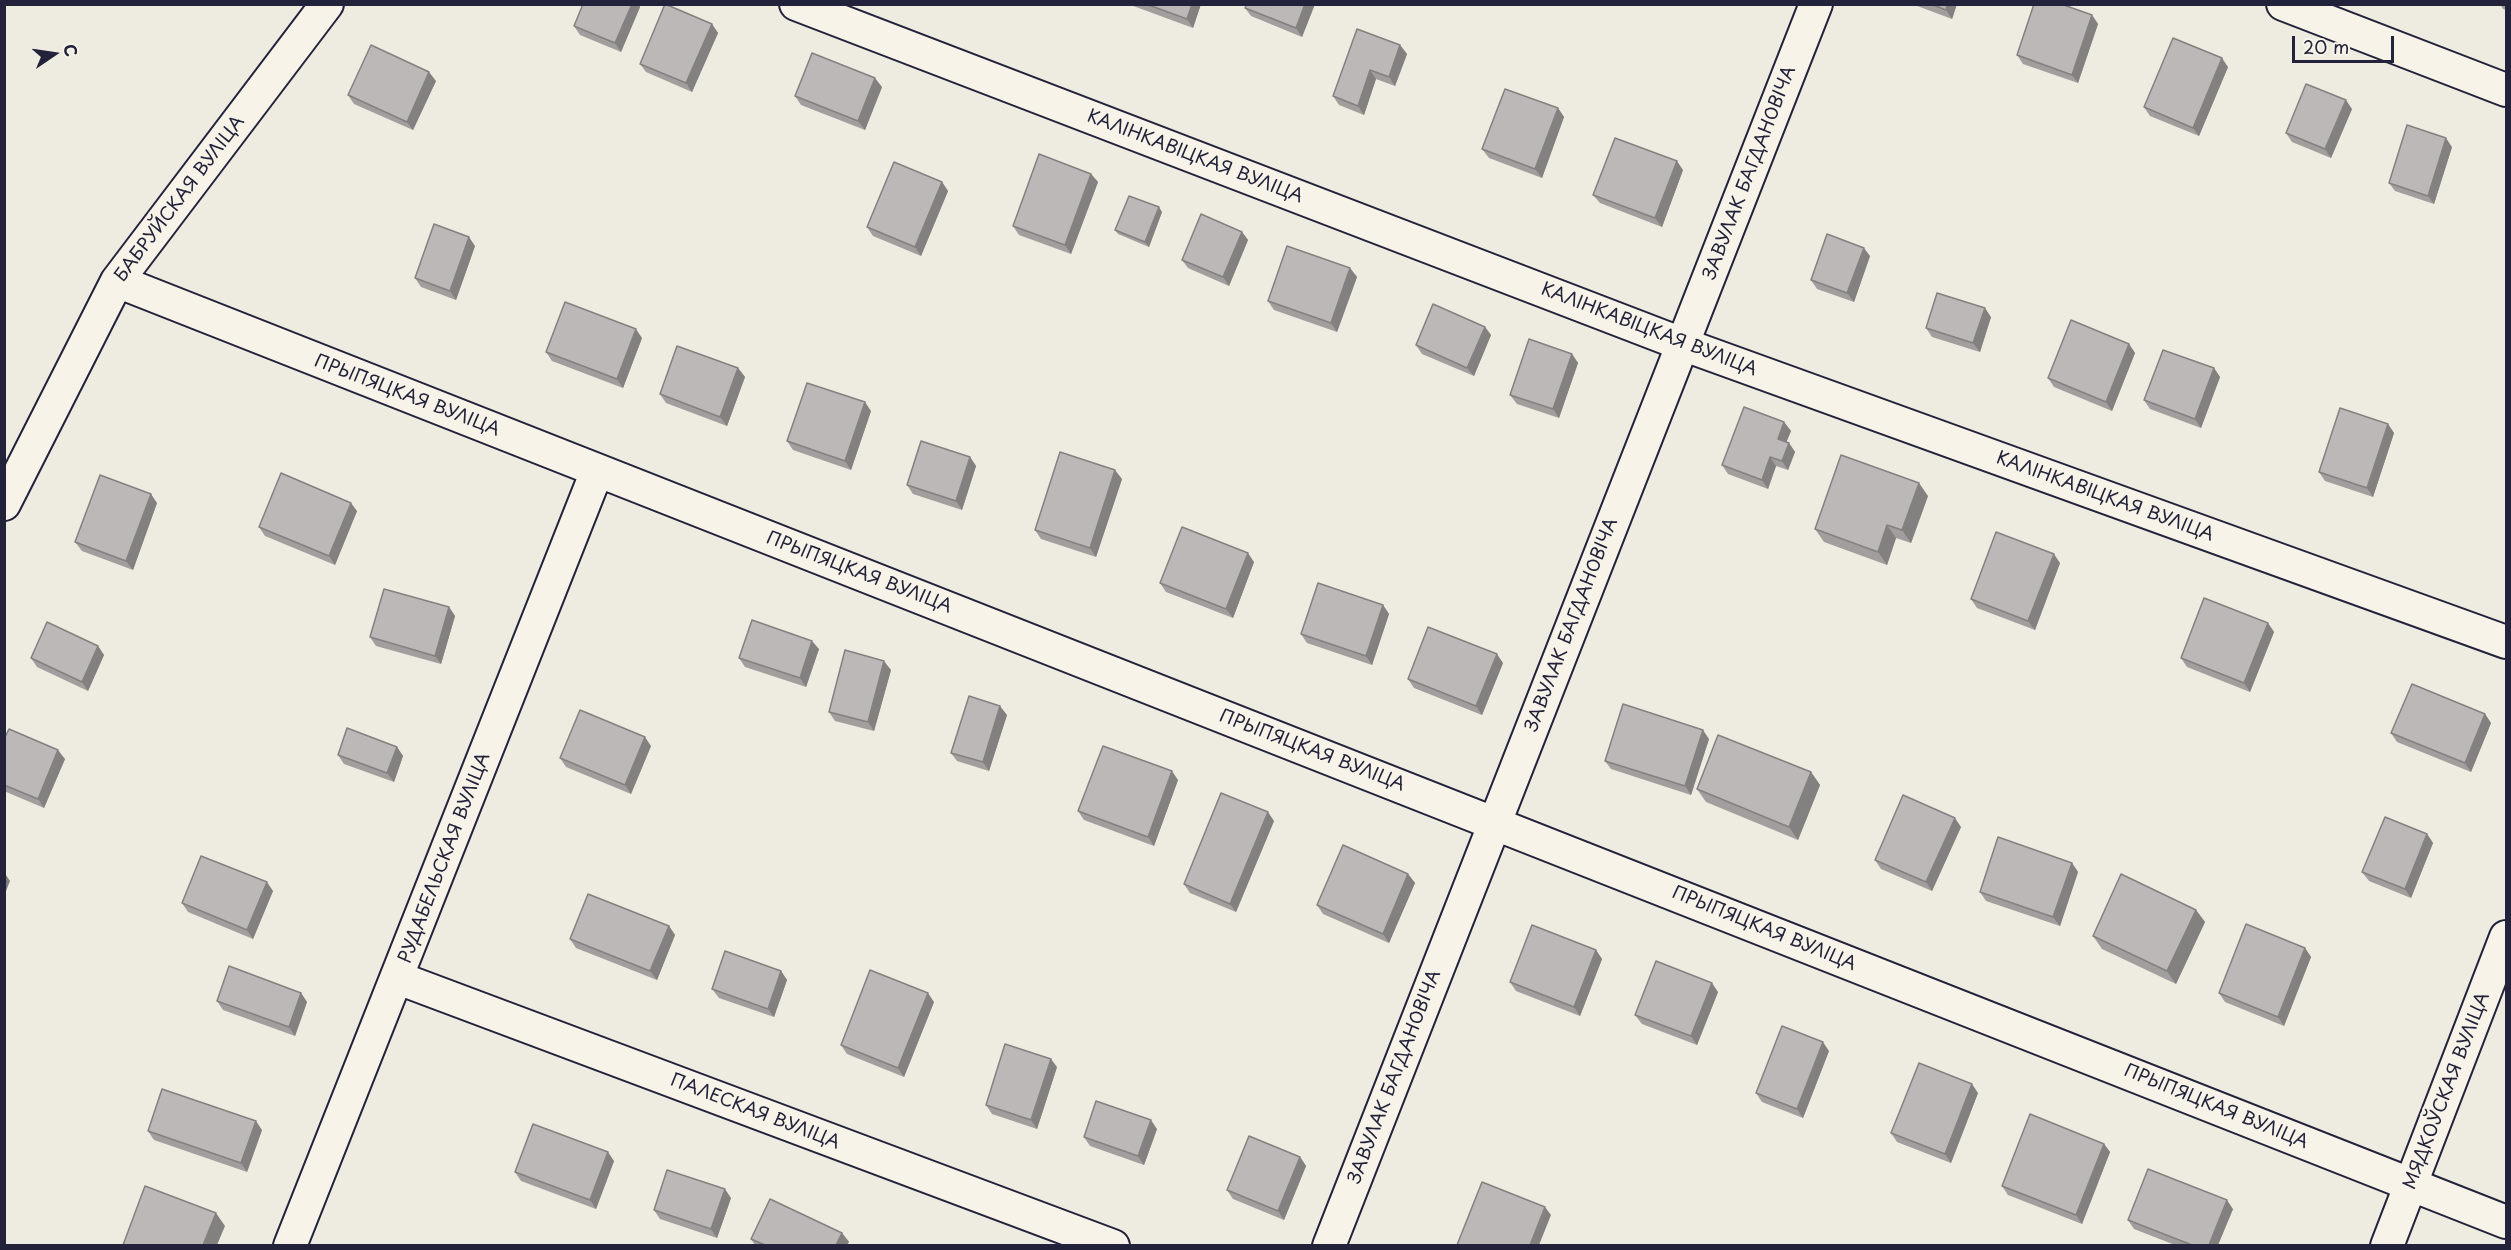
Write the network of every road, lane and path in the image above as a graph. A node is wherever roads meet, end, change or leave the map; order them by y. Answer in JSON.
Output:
{"nodes":[{"id":1,"x":327,"y":4,"type":"edge"},
{"id":2,"x":796,"y":4,"type":"edge"},
{"id":3,"x":1816,"y":4,"type":"edge"},
{"id":4,"x":2283,"y":4,"type":"edge"},
{"id":5,"x":2506,"y":90,"type":"edge"},
{"id":6,"x":117,"y":281,"type":"junction"},
{"id":7,"x":1682,"y":344,"type":"junction"},
{"id":8,"x":597,"y":471,"type":"junction"},
{"id":9,"x":4,"y":504,"type":"edge"},
{"id":10,"x":2506,"y":642,"type":"edge"},
{"id":11,"x":1495,"y":823,"type":"junction"},
{"id":12,"x":2506,"y":937,"type":"edge"},
{"id":13,"x":398,"y":978,"type":"junction"},
{"id":14,"x":2411,"y":1184,"type":"junction"},
{"id":15,"x":2506,"y":1222,"type":"edge"},
{"id":16,"x":290,"y":1245,"type":"edge"},
{"id":17,"x":1113,"y":1245,"type":"edge"},
{"id":18,"x":1329,"y":1245,"type":"edge"},
{"id":19,"x":2387,"y":1245,"type":"edge"}],
"edges":[{"from":1,"to":6,"type":"street","name":"БАБРУЙСКАЯ ВУЛІЦА"},
{"from":2,"to":7,"type":"street","name":"КАЛІНКАВІЦКАЯ ВУЛІЦА"},
{"from":3,"to":7,"type":"street","name":"ЗАВУЛАК БАГДАНОВІЧА"},
{"from":4,"to":5,"type":"street"},
{"from":6,"to":8,"type":"street","name":"ПРЫПЯЦКАЯ ВУЛІЦА"},
{"from":6,"to":9,"type":"street","name":"БАБРУЙСКАЯ ВУЛІЦА"},
{"from":7,"to":10,"type":"street","name":"КАЛІНКАВІЦКАЯ ВУЛІЦА"},
{"from":7,"to":11,"type":"street","name":"ЗАВУЛАК БАГДАНОВІЧА"},
{"from":8,"to":11,"type":"street","name":"ПРЫПЯЦКАЯ ВУЛІЦА"},
{"from":8,"to":13,"type":"street","name":"РУДАБЕЛЬСКАЯ ВУЛІЦА"},
{"from":11,"to":14,"type":"street","name":"ПРЫПЯЦКАЯ ВУЛІЦА"},
{"from":11,"to":18,"type":"street","name":"ЗАВУЛАК БАГДАНОВІЧА"},
{"from":12,"to":14,"type":"street","name":"МЯДКОЎСКАЯ ВУЛІЦА"},
{"from":13,"to":16,"type":"street","name":"РУДАБЕЛЬСКАЯ ВУЛІЦА"},
{"from":13,"to":17,"type":"street","name":"ПАЛЕСКАЯ ВУЛІЦА"},
{"from":14,"to":15,"type":"street","name":"ПРЫПЯЦКАЯ ВУЛІЦА"},
{"from":14,"to":19,"type":"street","name":"МЯДКОЎСКАЯ ВУЛІЦА"}]}
